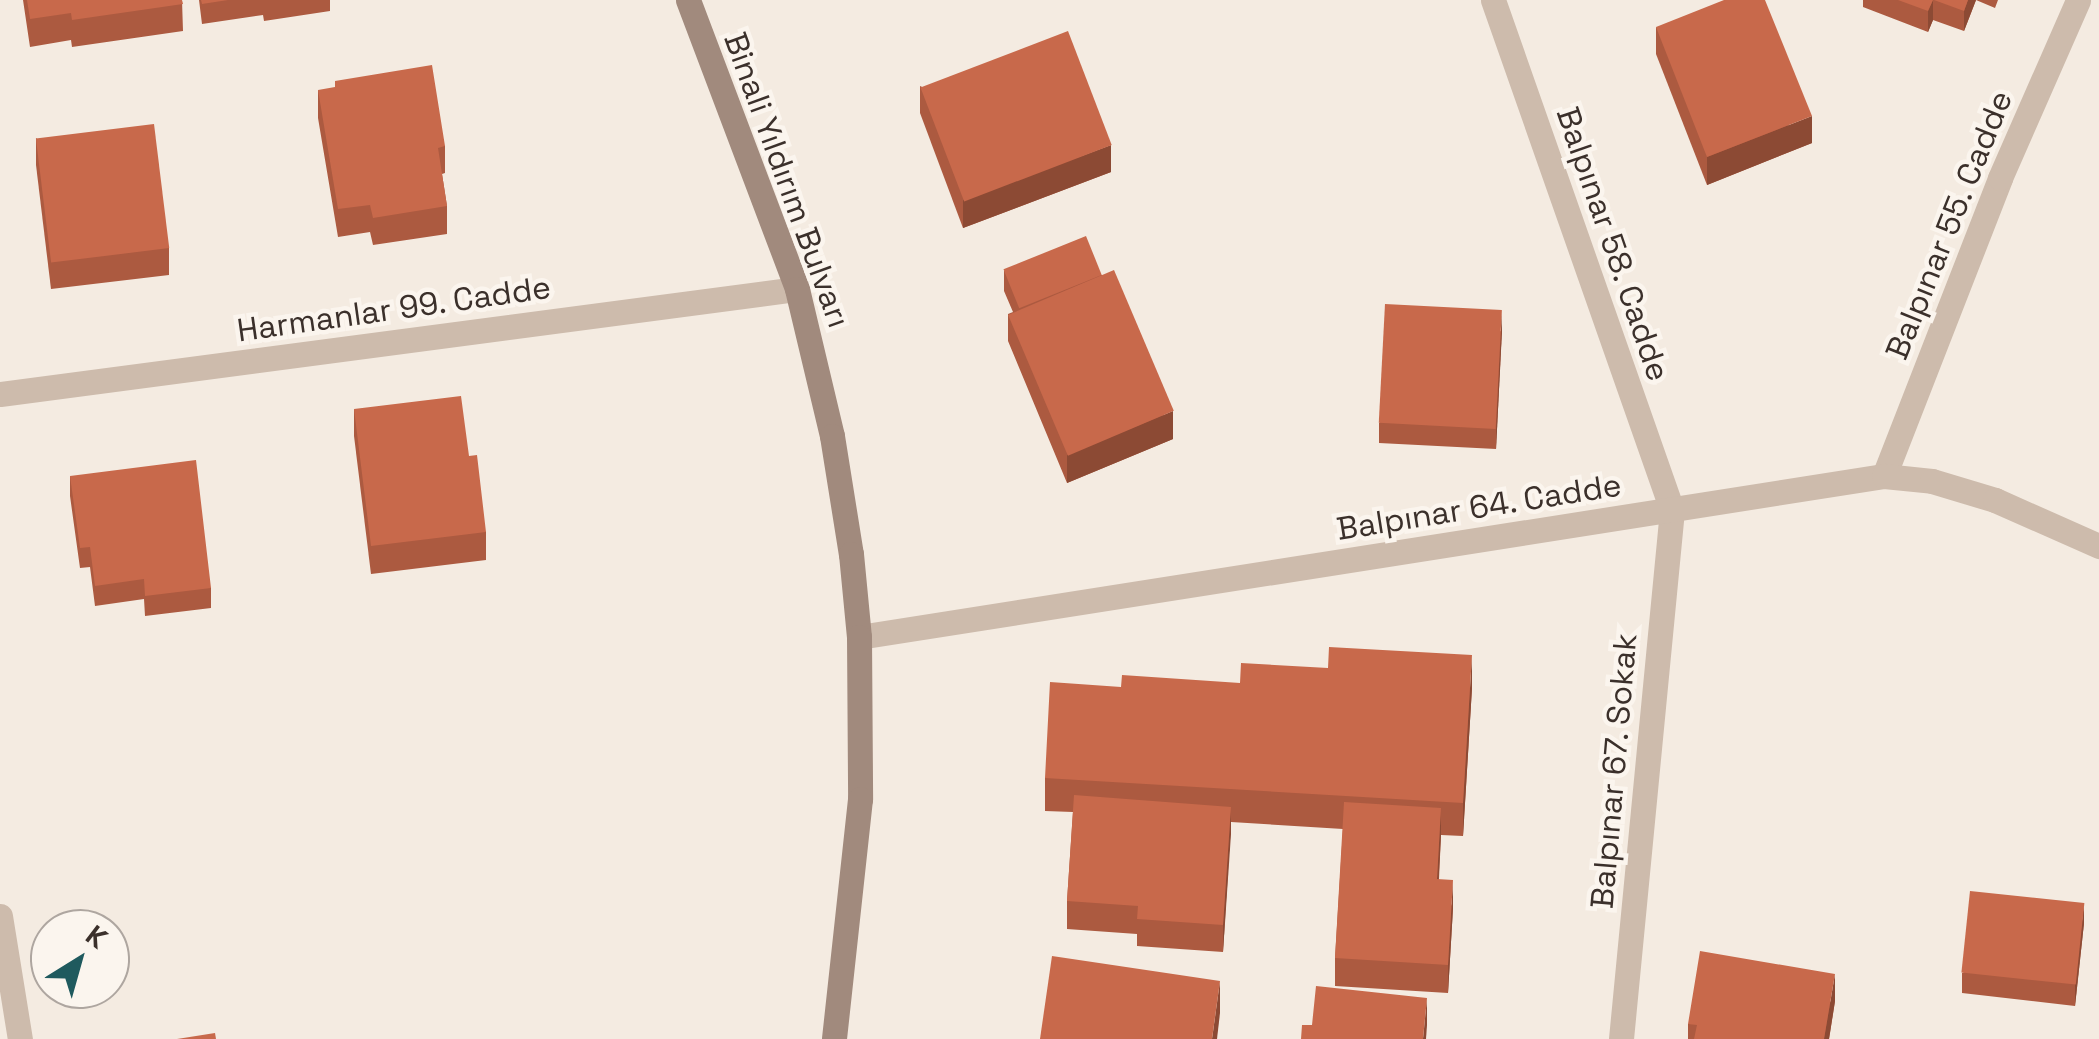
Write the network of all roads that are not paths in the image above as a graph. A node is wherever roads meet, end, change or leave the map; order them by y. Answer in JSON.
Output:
{"nodes":[{"id":1,"x":688,"y":0,"type":"edge"},
{"id":2,"x":1494,"y":0,"type":"edge"},
{"id":3,"x":2078,"y":0,"type":"edge"},
{"id":4,"x":797,"y":288,"type":"junction"},
{"id":5,"x":0,"y":394,"type":"edge"},
{"id":6,"x":1884,"y":476,"type":"junction"},
{"id":7,"x":1672,"y":510,"type":"junction"},
{"id":8,"x":2099,"y":546,"type":"edge"},
{"id":9,"x":858,"y":638,"type":"junction"},
{"id":10,"x":0,"y":916,"type":"edge"},
{"id":11,"x":20,"y":1039,"type":"edge"},
{"id":12,"x":834,"y":1039,"type":"edge"},
{"id":13,"x":1621,"y":1039,"type":"edge"}],
"edges":[{"from":1,"to":4,"type":"main road","name":"Binali Yıldırım Bulvarı"},
{"from":2,"to":7,"type":"street","name":"Balpınar 58. Cadde"},
{"from":3,"to":6,"type":"street","name":"Balpınar 55. Cadde"},
{"from":4,"to":5,"type":"street","name":"Harmanlar 99. Cadde"},
{"from":4,"to":9,"type":"main road","name":"Binali Yıldırım Bulvarı"},
{"from":6,"to":7,"type":"street","name":"Balpınar 64. Cadde"},
{"from":6,"to":8,"type":"street","name":"Balpınar 64. Cadde"},
{"from":7,"to":9,"type":"street","name":"Balpınar 64. Cadde"},
{"from":7,"to":13,"type":"street","name":"Balpınar 67. Sokak"},
{"from":9,"to":12,"type":"main road","name":"Binali Yıldırım Bulvarı"},
{"from":10,"to":11,"type":"street"}]}
